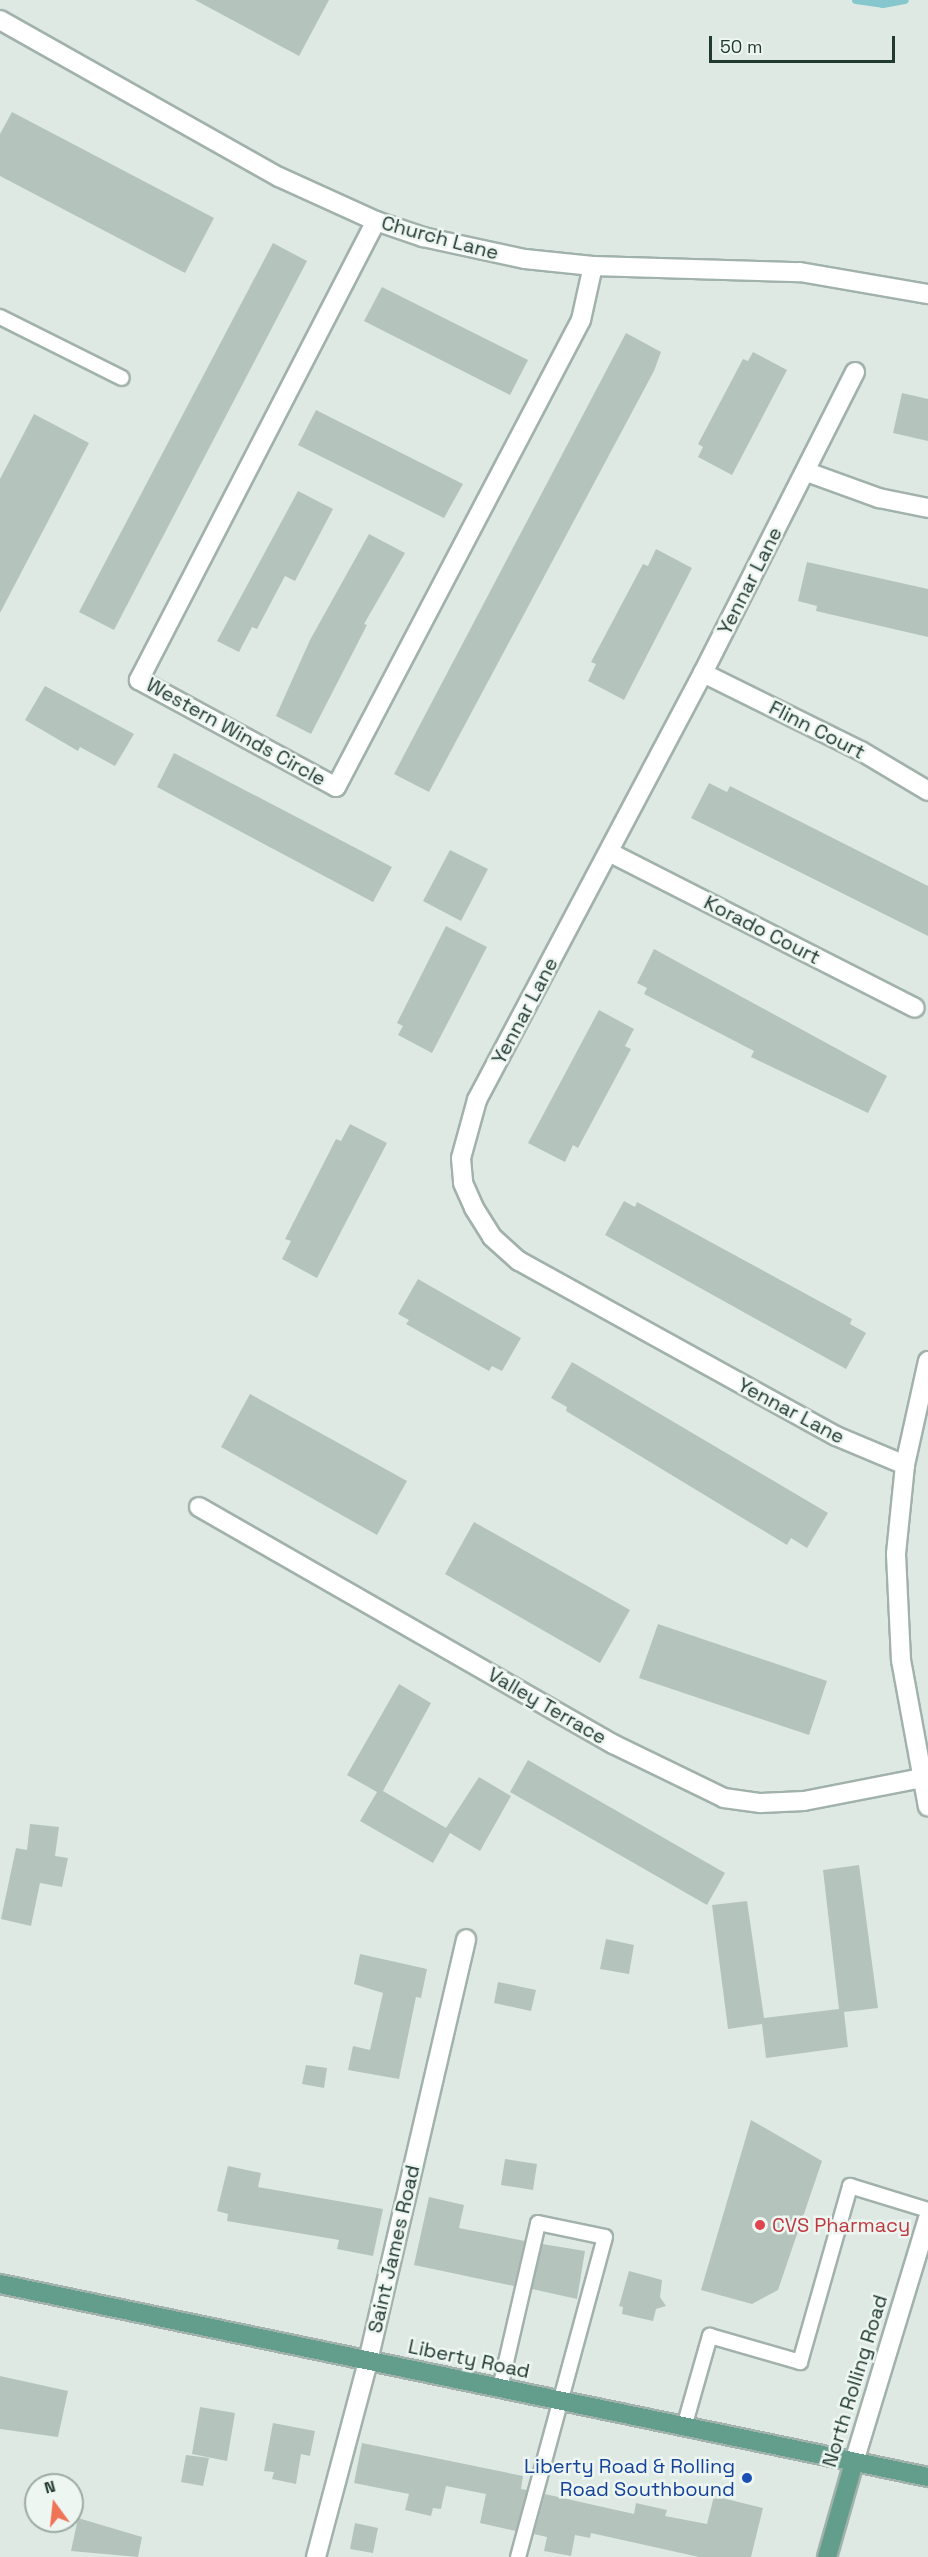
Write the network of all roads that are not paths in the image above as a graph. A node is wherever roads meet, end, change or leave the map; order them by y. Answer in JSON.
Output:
{"nodes":[{"id":1,"x":0,"y":20,"type":"edge"},
{"id":2,"x":376,"y":221,"type":"junction"},
{"id":3,"x":593,"y":266,"type":"junction"},
{"id":4,"x":928,"y":294,"type":"edge"},
{"id":5,"x":0,"y":317,"type":"edge"},
{"id":6,"x":855,"y":372,"type":"dead end"},
{"id":7,"x":122,"y":378,"type":"dead end"},
{"id":8,"x":807,"y":472,"type":"junction"},
{"id":9,"x":928,"y":507,"type":"edge"},
{"id":10,"x":703,"y":673,"type":"junction"},
{"id":11,"x":928,"y":791,"type":"edge"},
{"id":12,"x":609,"y":852,"type":"junction"},
{"id":13,"x":915,"y":1008,"type":"dead end"},
{"id":14,"x":928,"y":1361,"type":"edge"},
{"id":15,"x":905,"y":1465,"type":"junction"},
{"id":16,"x":199,"y":1507,"type":"dead end"},
{"id":17,"x":926,"y":1778,"type":"edge"},
{"id":18,"x":928,"y":1806,"type":"edge"},
{"id":19,"x":466,"y":1939,"type":"dead end"},
{"id":20,"x":928,"y":2210,"type":"edge"},
{"id":21,"x":928,"y":2219,"type":"edge"},
{"id":22,"x":0,"y":2284,"type":"edge"},
{"id":23,"x":368,"y":2361,"type":"junction"},
{"id":24,"x":500,"y":2388,"type":"junction"},
{"id":25,"x":559,"y":2401,"type":"junction"},
{"id":26,"x":684,"y":2427,"type":"junction"},
{"id":27,"x":854,"y":2462,"type":"junction"},
{"id":28,"x":928,"y":2477,"type":"edge"},
{"id":29,"x":316,"y":2557,"type":"edge"},
{"id":30,"x":518,"y":2557,"type":"edge"},
{"id":31,"x":827,"y":2557,"type":"edge"}],
"edges":[{"from":1,"to":2,"type":"street","name":"Church Lane"},
{"from":2,"to":3,"type":"street","name":"Church Lane"},
{"from":2,"to":3,"type":"street","name":"Western Winds Circle"},
{"from":3,"to":4,"type":"street","name":"Church Lane"},
{"from":5,"to":7,"type":"lane"},
{"from":6,"to":8,"type":"street","name":"Yennar Lane"},
{"from":8,"to":9,"type":"street"},
{"from":8,"to":10,"type":"street","name":"Yennar Lane"},
{"from":10,"to":11,"type":"street","name":"Flinn Court"},
{"from":10,"to":12,"type":"street","name":"Yennar Lane"},
{"from":12,"to":13,"type":"street","name":"Korado Court"},
{"from":12,"to":15,"type":"street","name":"Yennar Lane"},
{"from":14,"to":15,"type":"street"},
{"from":15,"to":17,"type":"street"},
{"from":16,"to":17,"type":"street","name":"Valley Terrace"},
{"from":17,"to":18,"type":"street"},
{"from":19,"to":23,"type":"street","name":"Saint James Road"},
{"from":20,"to":26,"type":"lane"},
{"from":21,"to":27,"type":"street","name":"North Rolling Road"},
{"from":22,"to":23,"type":"main road","name":"Liberty Road"},
{"from":23,"to":24,"type":"main road","name":"Liberty Road"},
{"from":23,"to":29,"type":"street","name":"Saint James Road"},
{"from":24,"to":25,"type":"main road","name":"Liberty Road"},
{"from":24,"to":25,"type":"lane"},
{"from":25,"to":26,"type":"main road","name":"Liberty Road"},
{"from":25,"to":30,"type":"lane"},
{"from":26,"to":27,"type":"main road","name":"Liberty Road"},
{"from":27,"to":28,"type":"main road","name":"Liberty Road"},
{"from":27,"to":31,"type":"main road","name":"North Rolling Road"}]}
